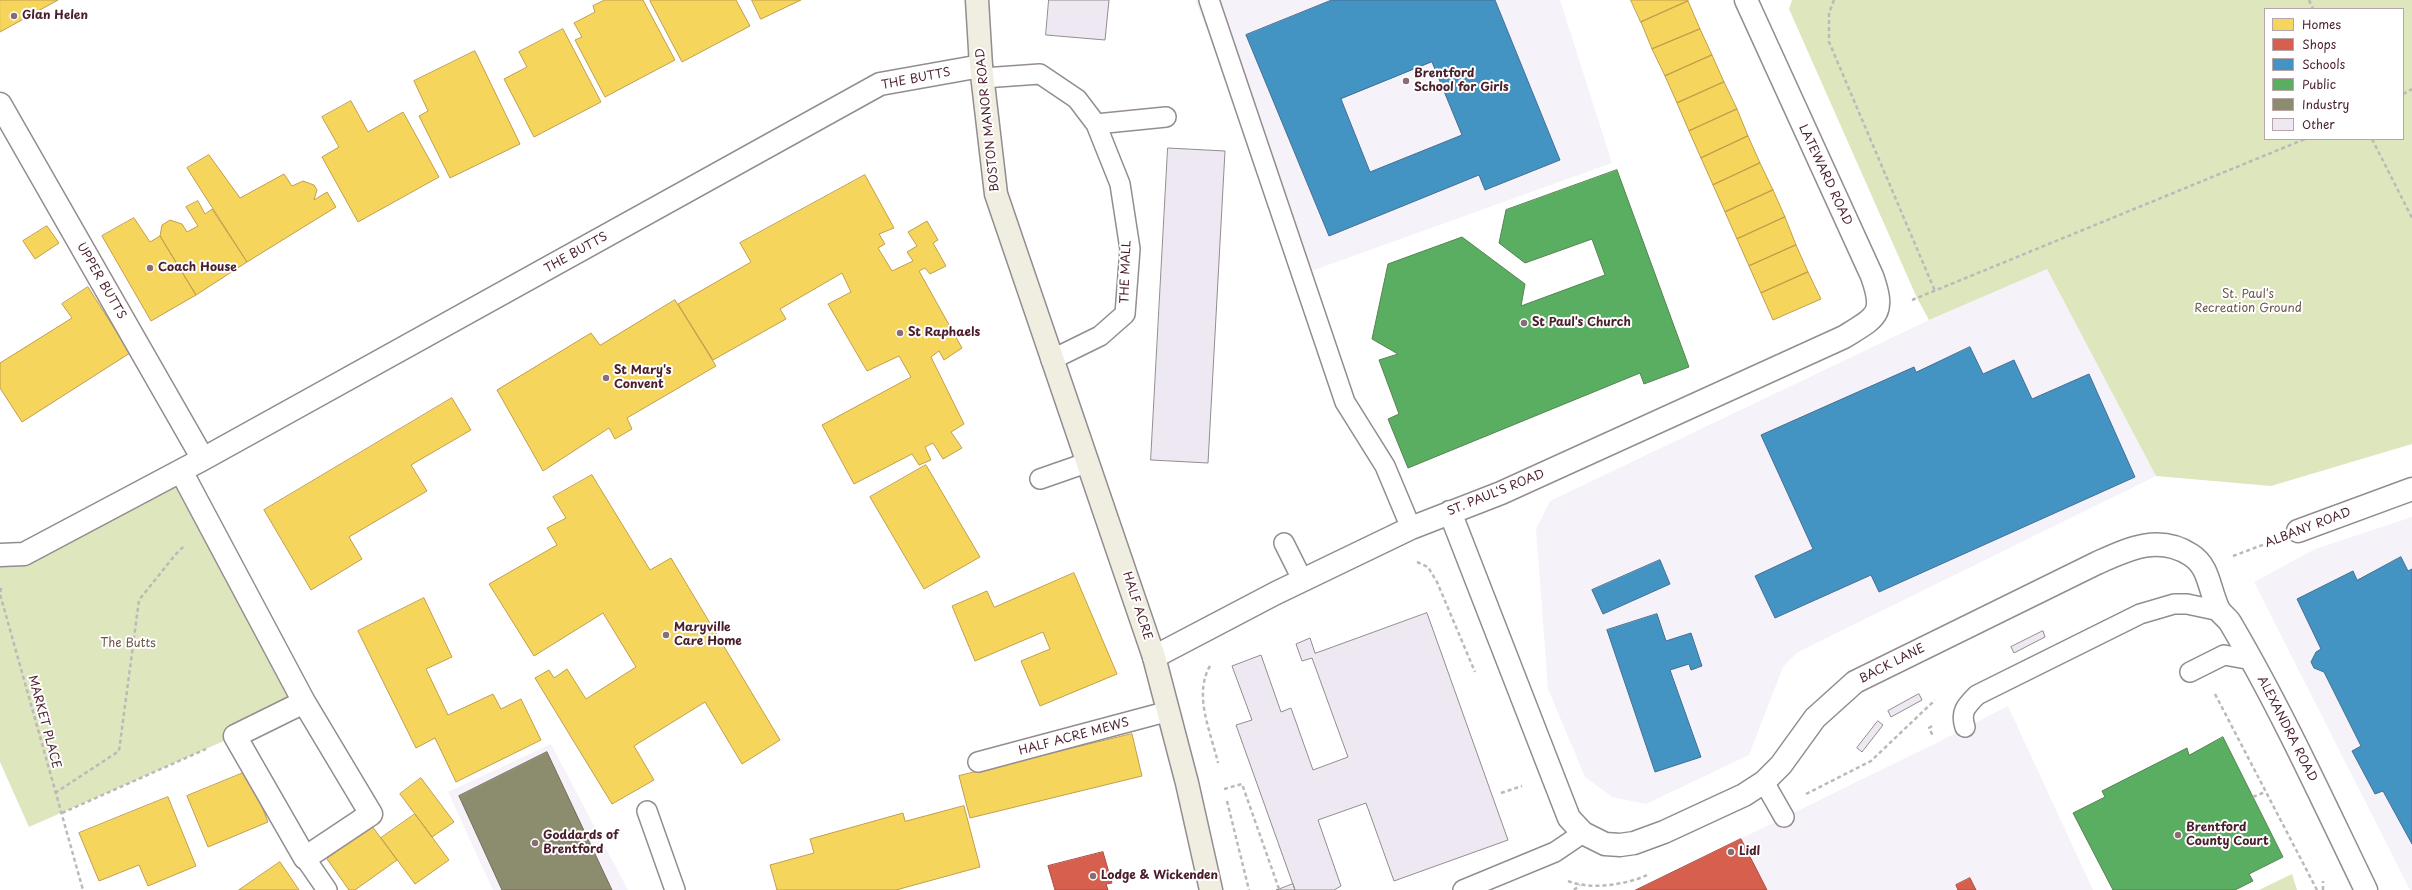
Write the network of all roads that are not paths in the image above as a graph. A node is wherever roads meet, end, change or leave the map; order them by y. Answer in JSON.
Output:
{"nodes":[{"id":1,"x":977,"y":0,"type":"edge"},
{"id":2,"x":1209,"y":0,"type":"edge"},
{"id":3,"x":1746,"y":0,"type":"edge"},
{"id":4,"x":982,"y":72,"type":"junction"},
{"id":5,"x":0,"y":104,"type":"edge"},
{"id":6,"x":1166,"y":117,"type":"dead end"},
{"id":7,"x":1096,"y":124,"type":"junction"},
{"id":8,"x":1041,"y":328,"type":"joint"},
{"id":9,"x":1844,"y":337,"type":"joint"},
{"id":10,"x":1051,"y":360,"type":"junction"},
{"id":11,"x":203,"y":459,"type":"junction"},
{"id":12,"x":1086,"y":463,"type":"junction"},
{"id":13,"x":181,"y":471,"type":"junction"},
{"id":14,"x":1040,"y":479,"type":"dead end"},
{"id":15,"x":2412,"y":489,"type":"edge"},
{"id":16,"x":1450,"y":512,"type":"junction"},
{"id":17,"x":1411,"y":528,"type":"junction"},
{"id":18,"x":2298,"y":531,"type":"road end"},
{"id":19,"x":1284,"y":543,"type":"dead end"},
{"id":20,"x":2,"y":555,"type":"edge"},
{"id":21,"x":2206,"y":570,"type":"joint"},
{"id":22,"x":1303,"y":581,"type":"junction"},
{"id":23,"x":2220,"y":611,"type":"junction"},
{"id":24,"x":1154,"y":657,"type":"junction"},
{"id":25,"x":2252,"y":660,"type":"junction"},
{"id":26,"x":2196,"y":669,"type":"road end"},
{"id":27,"x":304,"y":702,"type":"junction"},
{"id":28,"x":1169,"y":711,"type":"junction"},
{"id":29,"x":1965,"y":728,"type":"dead end"},
{"id":30,"x":978,"y":762,"type":"dead end"},
{"id":31,"x":1764,"y":782,"type":"junction"},
{"id":32,"x":647,"y":812,"type":"dead end"},
{"id":33,"x":1782,"y":813,"type":"road end"},
{"id":34,"x":1583,"y":833,"type":"junction"},
{"id":35,"x":305,"y":858,"type":"junction"},
{"id":36,"x":327,"y":890,"type":"edge"},
{"id":37,"x":675,"y":890,"type":"edge"},
{"id":38,"x":1211,"y":890,"type":"edge"},
{"id":39,"x":1463,"y":890,"type":"edge"},
{"id":40,"x":2366,"y":890,"type":"edge"}],
"edges":[{"from":1,"to":4,"type":"main road","name":"BOSTON MANOR ROAD"},
{"from":2,"to":17,"type":"lane"},
{"from":3,"to":9,"type":"street","name":"LATEWARD ROAD"},
{"from":4,"to":7,"type":"lane","name":"THE MALL"},
{"from":4,"to":8,"type":"main road","name":"BOSTON MANOR ROAD"},
{"from":4,"to":11,"type":"street","name":"THE BUTTS"},
{"from":5,"to":11,"type":"street","name":"UPPER BUTTS"},
{"from":6,"to":7,"type":"lane"},
{"from":7,"to":10,"type":"lane","name":"THE MALL"},
{"from":8,"to":10,"type":"main road","name":"HALF ACRE"},
{"from":9,"to":16,"type":"street","name":"ST. PAUL'S ROAD"},
{"from":10,"to":12,"type":"main road","name":"HALF ACRE"},
{"from":11,"to":13,"type":"street","name":"THE BUTTS"},
{"from":12,"to":14,"type":"lane"},
{"from":12,"to":24,"type":"main road","name":"HALF ACRE"},
{"from":13,"to":20,"type":"street","name":"THE BUTTS"},
{"from":13,"to":27,"type":"street"},
{"from":15,"to":18,"type":"street","name":"ALBANY ROAD"},
{"from":16,"to":17,"type":"street","name":"ST. PAUL'S ROAD"},
{"from":16,"to":34,"type":"street"},
{"from":17,"to":22,"type":"street","name":"ST. PAUL'S ROAD"},
{"from":19,"to":22,"type":"lane"},
{"from":21,"to":23,"type":"street","name":"ALEXANDRA ROAD"},
{"from":21,"to":31,"type":"street","name":"BACK LANE"},
{"from":22,"to":24,"type":"street","name":"ST. PAUL'S ROAD"},
{"from":23,"to":25,"type":"street","name":"ALEXANDRA ROAD"},
{"from":23,"to":29,"type":"lane"},
{"from":24,"to":28,"type":"main road","name":"HALF ACRE"},
{"from":25,"to":26,"type":"lane"},
{"from":25,"to":40,"type":"street","name":"ALEXANDRA ROAD"},
{"from":27,"to":35,"type":"street"},
{"from":27,"to":35,"type":"street"},
{"from":28,"to":30,"type":"lane","name":"HALF ACRE MEWS"},
{"from":28,"to":38,"type":"main road","name":"HALF ACRE"},
{"from":31,"to":33,"type":"lane"},
{"from":31,"to":34,"type":"street","name":"BACK LANE"},
{"from":32,"to":37,"type":"lane"},
{"from":34,"to":39,"type":"lane"},
{"from":35,"to":36,"type":"lane"}]}
